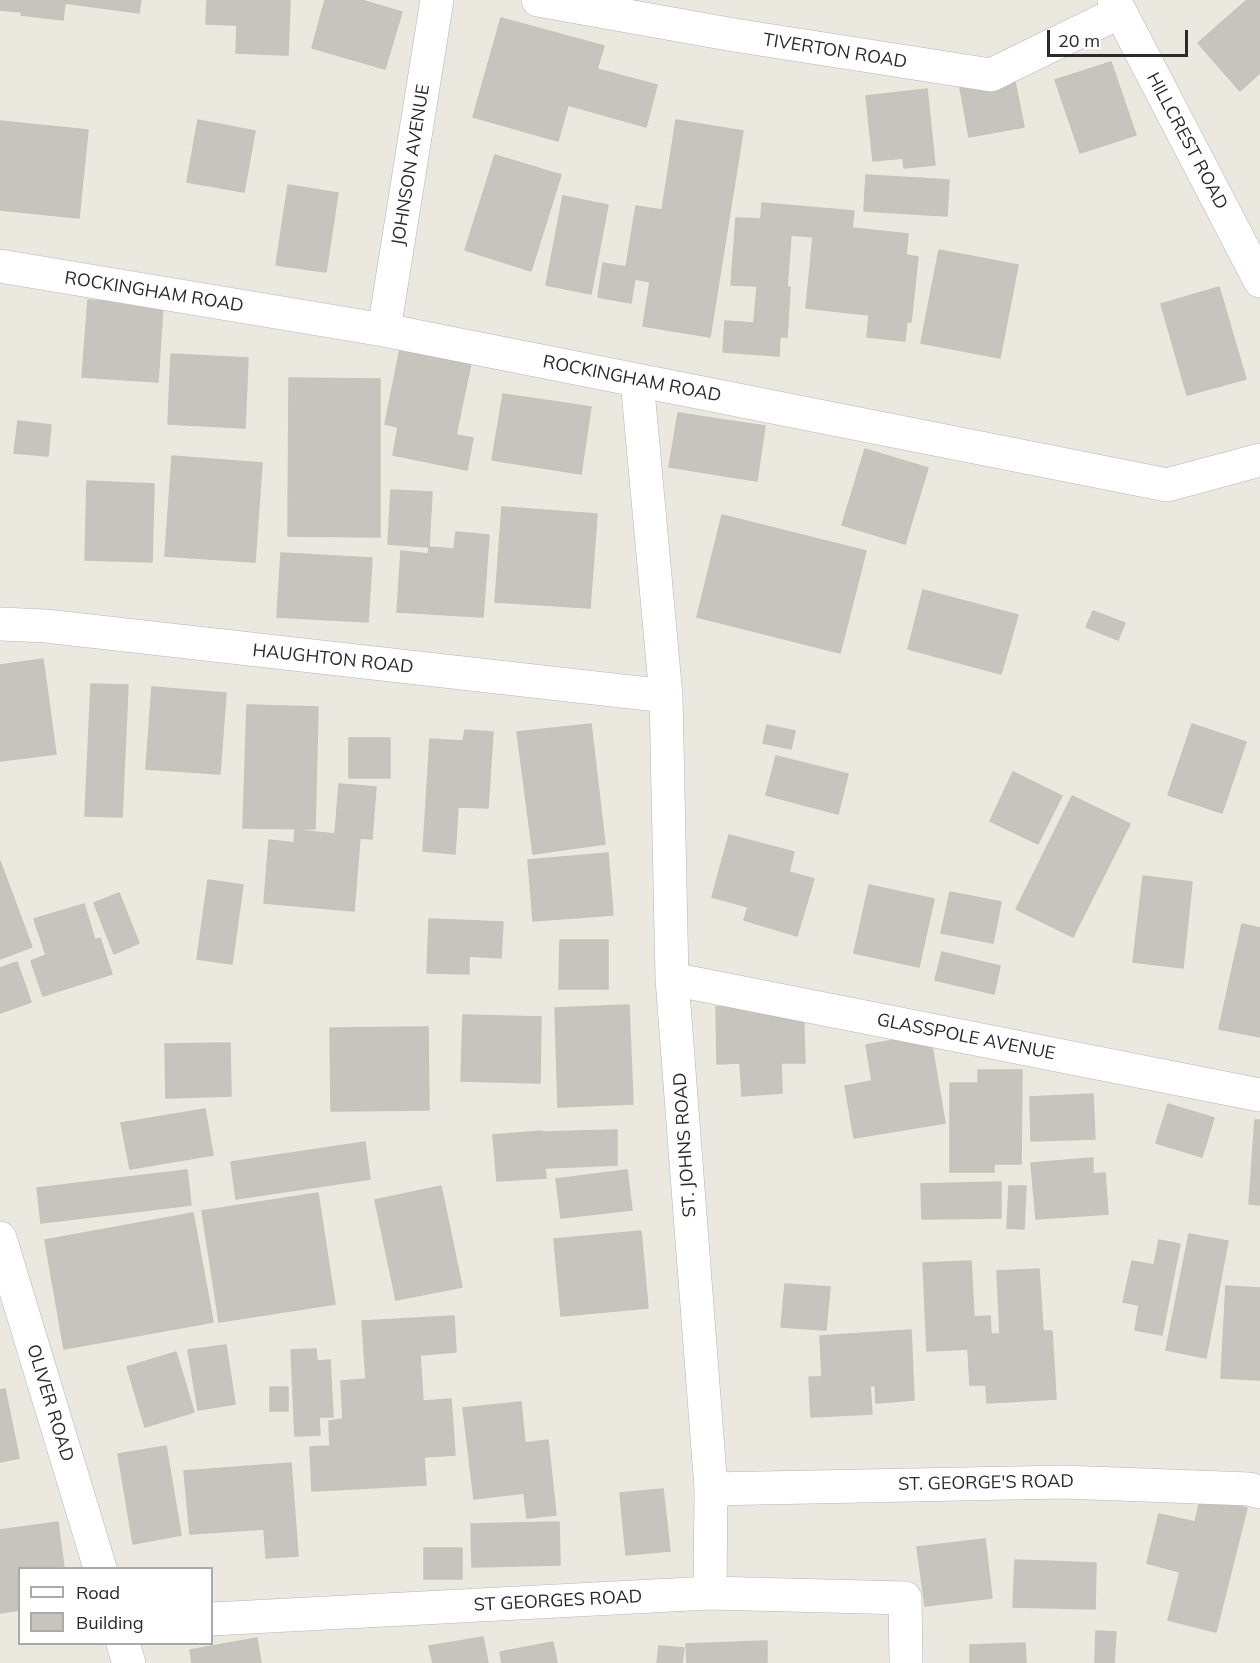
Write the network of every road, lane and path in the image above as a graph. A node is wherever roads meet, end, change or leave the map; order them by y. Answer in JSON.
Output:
{"nodes":[{"id":1,"x":437,"y":0,"type":"edge"},
{"id":2,"x":538,"y":0,"type":"edge"},
{"id":3,"x":1117,"y":6,"type":"edge"},
{"id":4,"x":0,"y":266,"type":"edge"},
{"id":5,"x":1260,"y":281,"type":"edge"},
{"id":6,"x":384,"y":330,"type":"junction"},
{"id":7,"x":637,"y":380,"type":"junction"},
{"id":8,"x":1260,"y":460,"type":"edge"},
{"id":9,"x":0,"y":624,"type":"edge"},
{"id":10,"x":666,"y":696,"type":"junction"},
{"id":11,"x":672,"y":979,"type":"junction"},
{"id":12,"x":1260,"y":1095,"type":"edge"},
{"id":13,"x":0,"y":1238,"type":"edge"},
{"id":14,"x":711,"y":1489,"type":"junction"},
{"id":15,"x":1260,"y":1492,"type":"edge"},
{"id":16,"x":99,"y":1567,"type":"edge"},
{"id":17,"x":710,"y":1593,"type":"junction"},
{"id":18,"x":213,"y":1618,"type":"edge"},
{"id":19,"x":123,"y":1645,"type":"edge"},
{"id":20,"x":129,"y":1663,"type":"edge"},
{"id":21,"x":906,"y":1663,"type":"edge"}],
"edges":[{"from":1,"to":6,"type":"street","name":"JOHNSON AVENUE"},
{"from":2,"to":3,"type":"street","name":"TIVERTON ROAD"},
{"from":3,"to":5,"type":"street","name":"HILLCREST ROAD"},
{"from":4,"to":6,"type":"street","name":"ROCKINGHAM ROAD"},
{"from":6,"to":7,"type":"street","name":"ROCKINGHAM ROAD"},
{"from":7,"to":8,"type":"street","name":"ROCKINGHAM ROAD"},
{"from":7,"to":10,"type":"street","name":"ST. JOHNS ROAD"},
{"from":9,"to":10,"type":"street","name":"HAUGHTON ROAD"},
{"from":10,"to":11,"type":"street","name":"ST. JOHNS ROAD"},
{"from":11,"to":12,"type":"street","name":"GLASSPOLE AVENUE"},
{"from":11,"to":14,"type":"street","name":"ST. JOHNS ROAD"},
{"from":13,"to":16,"type":"street","name":"OLIVER ROAD"},
{"from":14,"to":15,"type":"street","name":"ST. GEORGE'S ROAD"},
{"from":14,"to":17,"type":"street","name":"ST. JOHNS ROAD"},
{"from":17,"to":18,"type":"street","name":"ST GEORGES ROAD"},
{"from":17,"to":21,"type":"street","name":"ST GEORGES ROAD"},
{"from":19,"to":20,"type":"street"}]}
